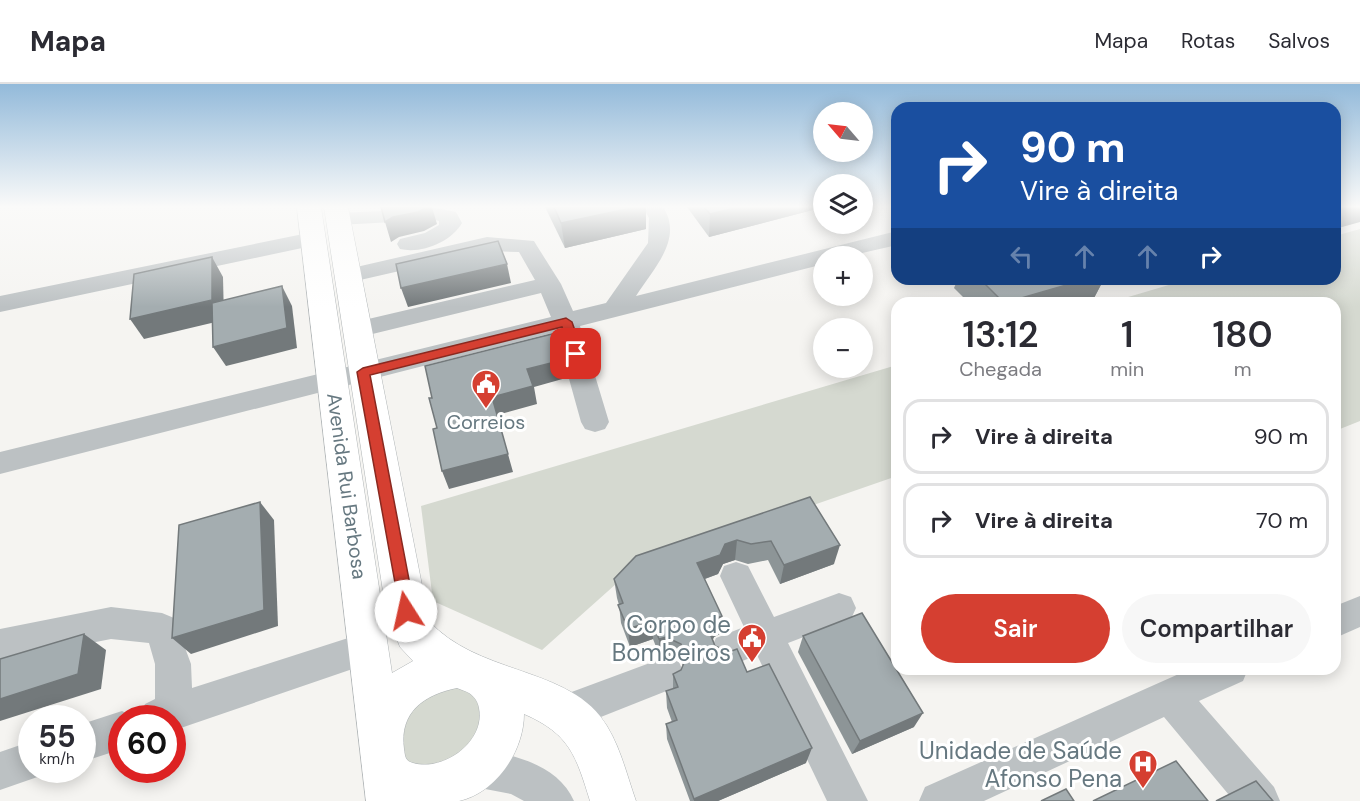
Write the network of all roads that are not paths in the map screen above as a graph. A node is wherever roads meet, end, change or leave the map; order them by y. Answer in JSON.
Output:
{"nodes":[{"id":1,"x":306,"y":240,"type":"edge"},
{"id":2,"x":313,"y":240,"type":"edge"},
{"id":3,"x":341,"y":240,"type":"edge"},
{"id":4,"x":384,"y":240,"type":"edge"},
{"id":5,"x":659,"y":240,"type":"edge"},
{"id":6,"x":888,"y":240,"type":"edge"},
{"id":7,"x":866,"y":246,"type":"edge"},
{"id":8,"x":813,"y":260,"type":"edge"},
{"id":9,"x":346,"y":270,"type":"junction"},
{"id":10,"x":549,"y":284,"type":"junction"},
{"id":11,"x":0,"y":304,"type":"edge"},
{"id":12,"x":615,"y":309,"type":"junction"},
{"id":13,"x":566,"y":322,"type":"junction"},
{"id":14,"x":356,"y":330,"type":"junction"},
{"id":15,"x":347,"y":376,"type":"junction"},
{"id":16,"x":595,"y":422,"type":"dead end"},
{"id":17,"x":0,"y":463,"type":"edge"},
{"id":18,"x":736,"y":576,"type":"dead end"},
{"id":19,"x":839,"y":608,"type":"dead end"},
{"id":20,"x":1360,"y":610,"type":"edge"},
{"id":21,"x":1341,"y":619,"type":"edge"},
{"id":22,"x":766,"y":636,"type":"junction"},
{"id":23,"x":0,"y":645,"type":"edge"},
{"id":24,"x":370,"y":647,"type":"junction"},
{"id":25,"x":728,"y":650,"type":"edge"},
{"id":26,"x":471,"y":673,"type":"junction"},
{"id":27,"x":666,"y":674,"type":"dead end"},
{"id":28,"x":1217,"y":675,"type":"edge"},
{"id":29,"x":1170,"y":696,"type":"junction"},
{"id":30,"x":166,"y":705,"type":"edge"},
{"id":31,"x":186,"y":708,"type":"edge"},
{"id":32,"x":563,"y":713,"type":"junction"},
{"id":33,"x":18,"y":765,"type":"edge"},
{"id":34,"x":384,"y":769,"type":"edge"},
{"id":35,"x":0,"y":771,"type":"edge"},
{"id":36,"x":466,"y":784,"type":"edge"},
{"id":37,"x":554,"y":801,"type":"edge"},
{"id":38,"x":613,"y":801,"type":"edge"},
{"id":39,"x":849,"y":801,"type":"edge"},
{"id":40,"x":939,"y":801,"type":"edge"},
{"id":41,"x":1260,"y":801,"type":"edge"}],
"edges":[{"from":1,"to":11,"type":"street"},
{"from":2,"to":15,"type":"main road","name":"Avenida Rui Barbosa"},
{"from":3,"to":9,"type":"main road","name":"Avenida Rui Barbosa"},
{"from":4,"to":9,"type":"street"},
{"from":5,"to":12,"type":"street"},
{"from":6,"to":7,"type":"street"},
{"from":8,"to":12,"type":"street"},
{"from":9,"to":10,"type":"street"},
{"from":9,"to":14,"type":"main road","name":"Avenida Rui Barbosa"},
{"from":10,"to":13,"type":"street"},
{"from":10,"to":14,"type":"street"},
{"from":12,"to":13,"type":"street"},
{"from":13,"to":15,"type":"street"},
{"from":13,"to":16,"type":"street"},
{"from":14,"to":15,"type":"main road","name":"Avenida Rui Barbosa"},
{"from":15,"to":17,"type":"street"},
{"from":15,"to":24,"type":"main road","name":"Avenida Rui Barbosa"},
{"from":15,"to":26,"type":"main road","name":"Avenida Rui Barbosa"},
{"from":18,"to":22,"type":"street"},
{"from":19,"to":22,"type":"street"},
{"from":20,"to":21,"type":"street"},
{"from":22,"to":25,"type":"street"},
{"from":22,"to":39,"type":"street"},
{"from":23,"to":30,"type":"street"},
{"from":24,"to":31,"type":"street"},
{"from":24,"to":34,"type":"main road","name":"Avenida Rui Barbosa"},
{"from":26,"to":32,"type":"main road","name":"Avenida Rui Barbosa"},
{"from":26,"to":34,"type":"main road"},
{"from":26,"to":36,"type":"main road"},
{"from":27,"to":32,"type":"street"},
{"from":28,"to":29,"type":"street"},
{"from":29,"to":40,"type":"street"},
{"from":29,"to":41,"type":"street"},
{"from":32,"to":38,"type":"main road","name":"Avenida Rui Barbosa"},
{"from":33,"to":35,"type":"street"},
{"from":34,"to":36,"type":"main road"},
{"from":36,"to":37,"type":"street"}]}
